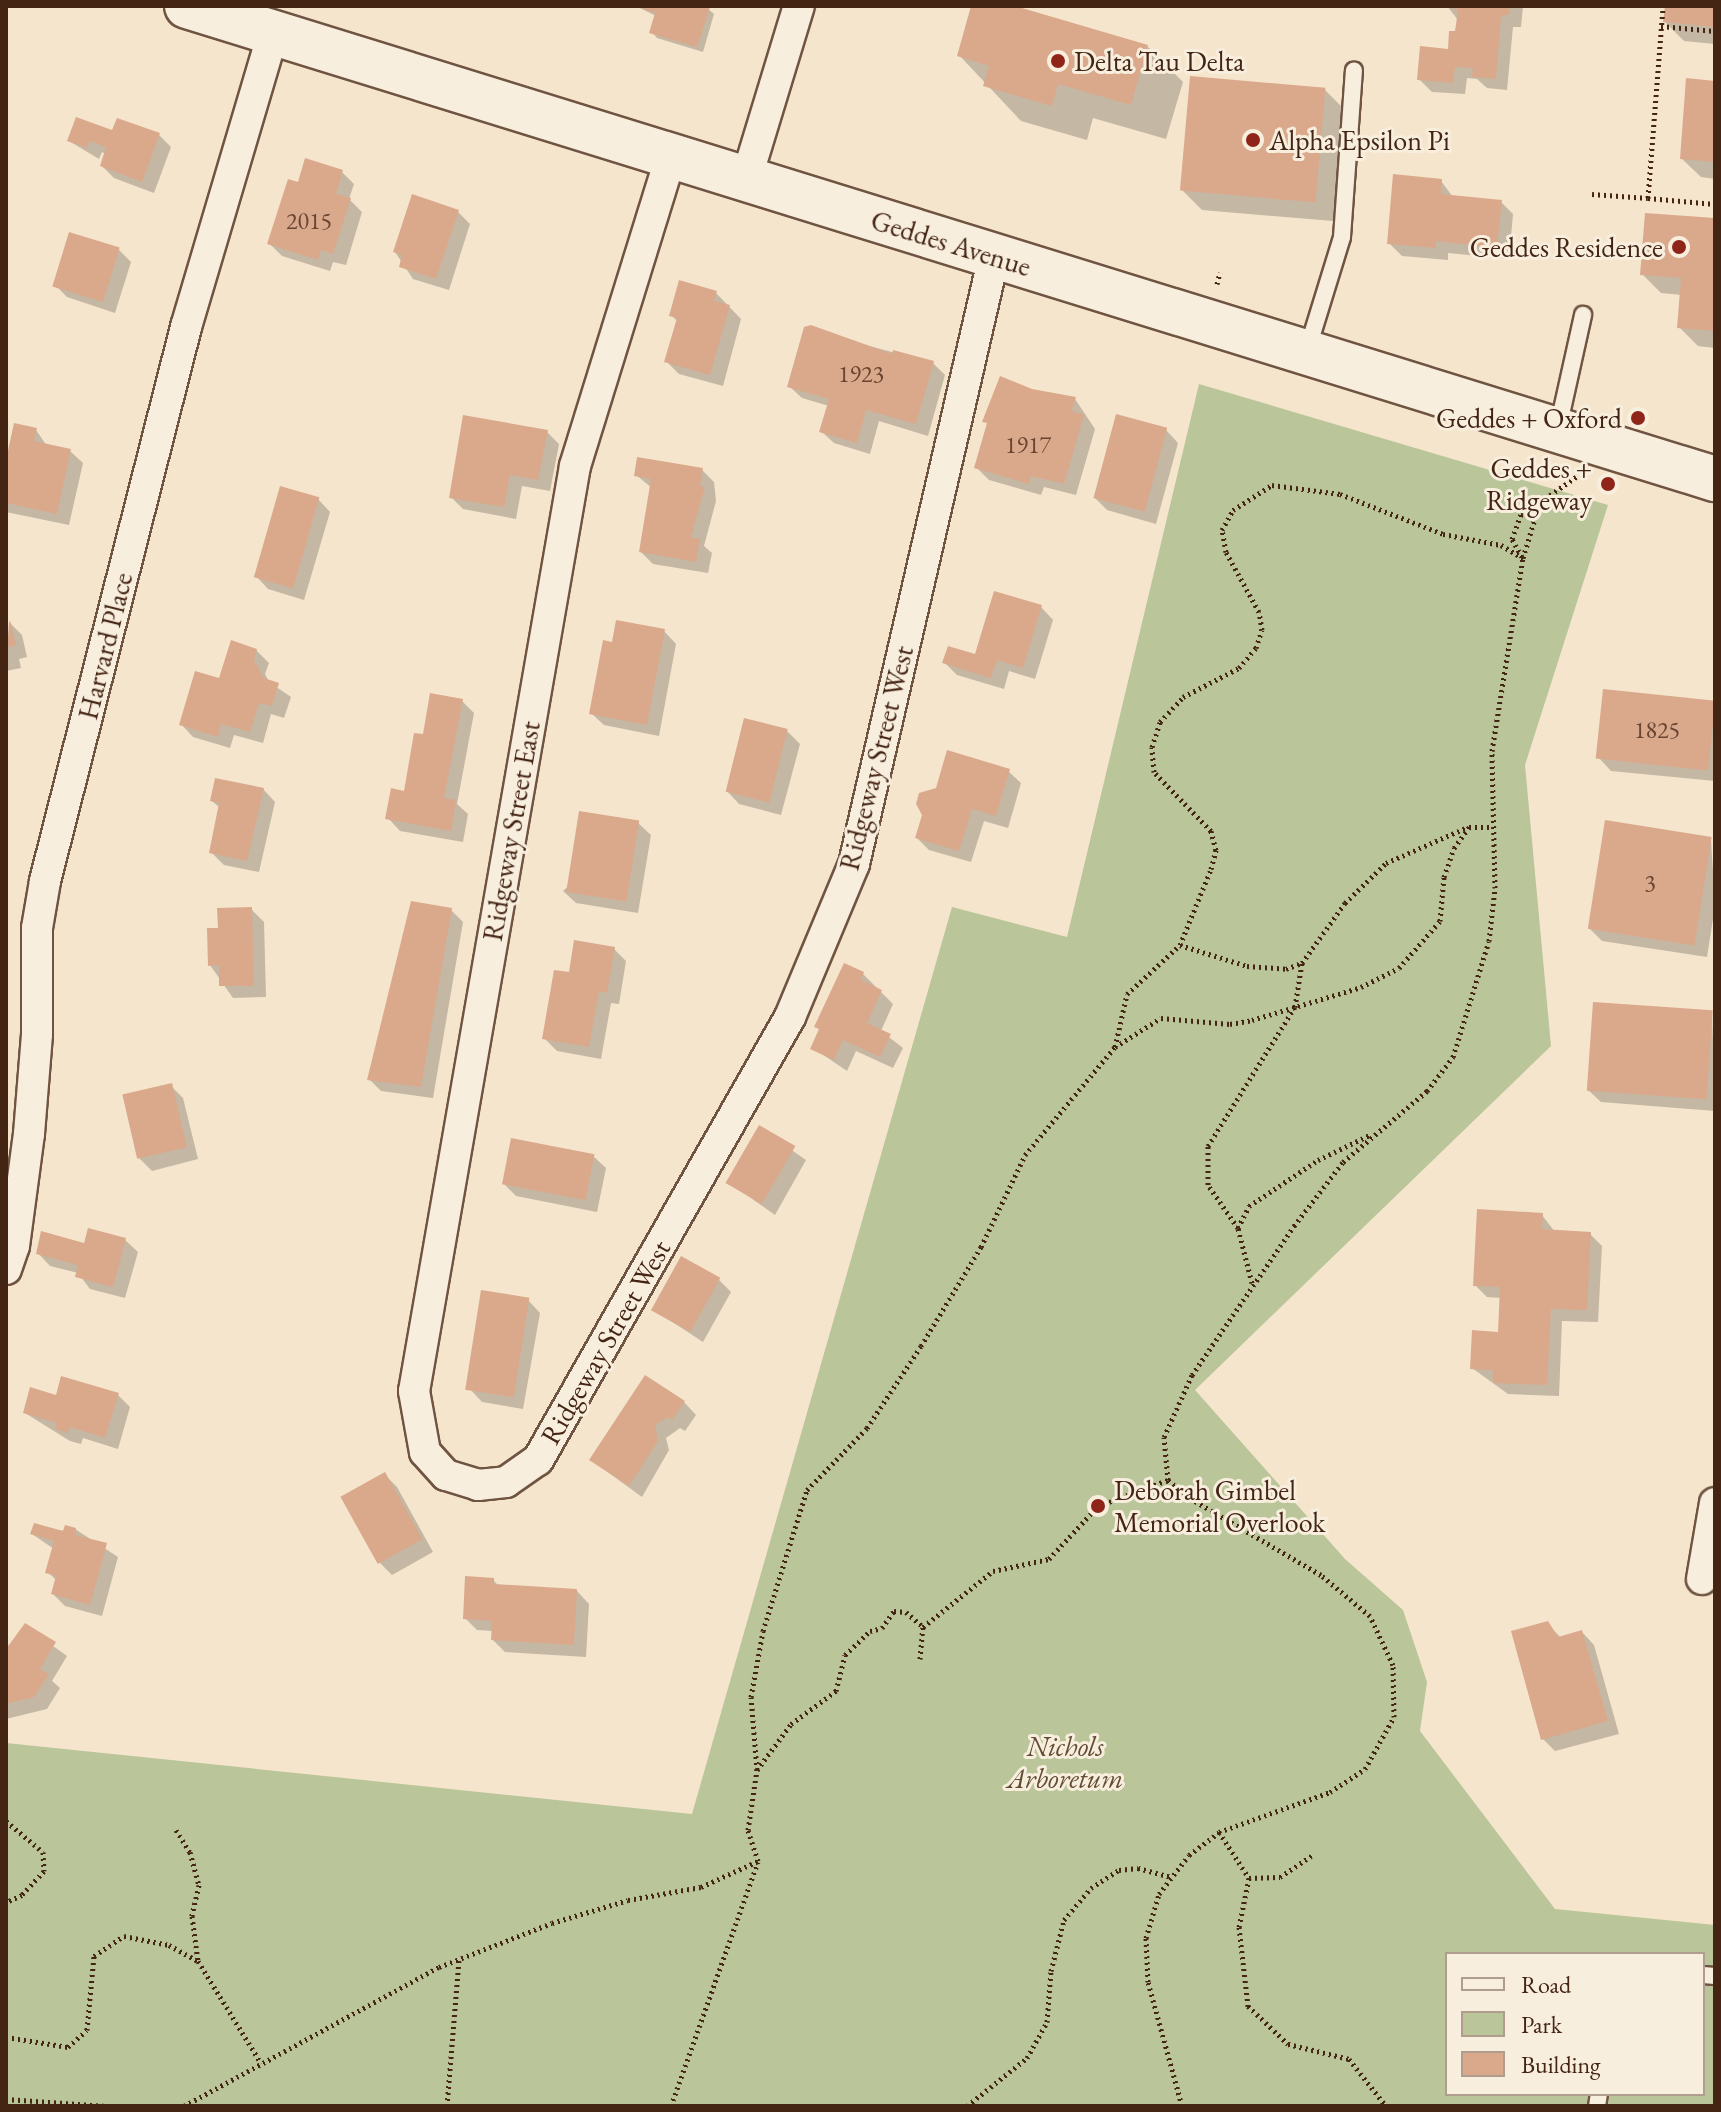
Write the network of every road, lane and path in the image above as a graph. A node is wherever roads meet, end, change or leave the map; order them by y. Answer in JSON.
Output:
{"nodes":[{"id":1,"x":187,"y":6,"type":"edge"},
{"id":2,"x":799,"y":6,"type":"edge"},
{"id":3,"x":1663,"y":6,"type":"edge"},
{"id":4,"x":1661,"y":26,"type":"junction"},
{"id":5,"x":1715,"y":31,"type":"edge"},
{"id":6,"x":273,"y":34,"type":"junction"},
{"id":7,"x":1354,"y":70,"type":"dead end"},
{"id":8,"x":671,"y":156,"type":"junction"},
{"id":9,"x":746,"y":180,"type":"junction"},
{"id":10,"x":1592,"y":194,"type":"dead end"},
{"id":11,"x":1648,"y":198,"type":"junction"},
{"id":12,"x":1715,"y":204,"type":"edge"},
{"id":13,"x":994,"y":256,"type":"junction"},
{"id":14,"x":1583,"y":315,"type":"dead end"},
{"id":15,"x":1307,"y":353,"type":"junction"},
{"id":16,"x":1575,"y":435,"type":"junction"},
{"id":17,"x":1715,"y":479,"type":"edge"},
{"id":18,"x":1537,"y":511,"type":"junction"},
{"id":19,"x":1523,"y":558,"type":"junction"},
{"id":20,"x":1469,"y":827,"type":"junction"},
{"id":21,"x":1493,"y":827,"type":"junction"},
{"id":22,"x":1180,"y":945,"type":"junction"},
{"id":23,"x":1302,"y":963,"type":"junction"},
{"id":24,"x":1295,"y":1007,"type":"junction"},
{"id":25,"x":1115,"y":1047,"type":"junction"},
{"id":26,"x":1376,"y":1132,"type":"junction"},
{"id":27,"x":1238,"y":1228,"type":"junction"},
{"id":28,"x":6,"y":1269,"type":"edge"},
{"id":29,"x":1253,"y":1284,"type":"junction"},
{"id":30,"x":1168,"y":1480,"type":"junction"},
{"id":31,"x":478,"y":1485,"type":"joint"},
{"id":32,"x":1715,"y":1503,"type":"edge"},
{"id":33,"x":1702,"y":1579,"type":"dead end"},
{"id":34,"x":923,"y":1627,"type":"junction"},
{"id":35,"x":920,"y":1659,"type":"dead end"},
{"id":36,"x":757,"y":1770,"type":"junction"},
{"id":37,"x":6,"y":1821,"type":"edge"},
{"id":38,"x":176,"y":1830,"type":"dead end"},
{"id":39,"x":1219,"y":1832,"type":"junction"},
{"id":40,"x":1314,"y":1854,"type":"dead end"},
{"id":41,"x":758,"y":1861,"type":"junction"},
{"id":42,"x":1172,"y":1877,"type":"junction"},
{"id":43,"x":1249,"y":1878,"type":"junction"},
{"id":44,"x":6,"y":1902,"type":"edge"},
{"id":45,"x":459,"y":1960,"type":"junction"},
{"id":46,"x":198,"y":1961,"type":"junction"},
{"id":47,"x":6,"y":2037,"type":"edge"},
{"id":48,"x":261,"y":2063,"type":"junction"},
{"id":49,"x":6,"y":2099,"type":"edge"},
{"id":50,"x":37,"y":2099,"type":"junction"},
{"id":51,"x":68,"y":2104,"type":"edge"},
{"id":52,"x":42,"y":2106,"type":"edge"},
{"id":53,"x":107,"y":2106,"type":"edge"},
{"id":54,"x":184,"y":2106,"type":"edge"},
{"id":55,"x":447,"y":2106,"type":"edge"},
{"id":56,"x":671,"y":2106,"type":"edge"},
{"id":57,"x":967,"y":2106,"type":"edge"},
{"id":58,"x":1182,"y":2106,"type":"edge"},
{"id":59,"x":1386,"y":2106,"type":"edge"}],
"edges":[{"from":1,"to":6,"type":"main road","name":"Geddes Avenue"},
{"from":2,"to":9,"type":"street"},
{"from":3,"to":4,"type":"path"},
{"from":4,"to":5,"type":"path"},
{"from":4,"to":11,"type":"path"},
{"from":6,"to":8,"type":"main road","name":"Geddes Avenue"},
{"from":6,"to":28,"type":"street","name":"Harvard Place"},
{"from":7,"to":15,"type":"lane"},
{"from":8,"to":9,"type":"main road","name":"Geddes Avenue"},
{"from":8,"to":31,"type":"street","name":"Ridgeway Street East"},
{"from":9,"to":13,"type":"main road","name":"Geddes Avenue"},
{"from":10,"to":11,"type":"path"},
{"from":11,"to":12,"type":"path"},
{"from":13,"to":15,"type":"main road","name":"Geddes Avenue"},
{"from":13,"to":31,"type":"street","name":"Ridgeway Street West"},
{"from":14,"to":16,"type":"lane"},
{"from":15,"to":16,"type":"main road","name":"Geddes Avenue"},
{"from":16,"to":17,"type":"main road","name":"Geddes Avenue"},
{"from":16,"to":18,"type":"path"},
{"from":18,"to":19,"type":"path"},
{"from":18,"to":19,"type":"path"},
{"from":19,"to":21,"type":"path"},
{"from":19,"to":22,"type":"path"},
{"from":20,"to":21,"type":"path"},
{"from":20,"to":23,"type":"path"},
{"from":20,"to":24,"type":"path"},
{"from":21,"to":26,"type":"path"},
{"from":22,"to":23,"type":"path"},
{"from":22,"to":25,"type":"path"},
{"from":23,"to":24,"type":"path"},
{"from":24,"to":25,"type":"path"},
{"from":24,"to":27,"type":"path"},
{"from":25,"to":36,"type":"path"},
{"from":26,"to":27,"type":"path"},
{"from":26,"to":29,"type":"path"},
{"from":27,"to":29,"type":"path"},
{"from":29,"to":30,"type":"path"},
{"from":30,"to":34,"type":"path"},
{"from":30,"to":39,"type":"path"},
{"from":32,"to":33,"type":"street"},
{"from":34,"to":35,"type":"path"},
{"from":34,"to":36,"type":"path"},
{"from":36,"to":41,"type":"path"},
{"from":37,"to":44,"type":"path"},
{"from":38,"to":46,"type":"path"},
{"from":39,"to":42,"type":"path"},
{"from":39,"to":43,"type":"path"},
{"from":40,"to":43,"type":"path"},
{"from":41,"to":45,"type":"path"},
{"from":41,"to":56,"type":"path"},
{"from":42,"to":57,"type":"path"},
{"from":42,"to":58,"type":"path"},
{"from":43,"to":59,"type":"path"},
{"from":45,"to":48,"type":"path"},
{"from":45,"to":55,"type":"path"},
{"from":46,"to":47,"type":"path"},
{"from":46,"to":48,"type":"path"},
{"from":48,"to":54,"type":"path"},
{"from":49,"to":50,"type":"path"},
{"from":50,"to":51,"type":"path"},
{"from":50,"to":52,"type":"path"},
{"from":51,"to":53,"type":"path"}]}
